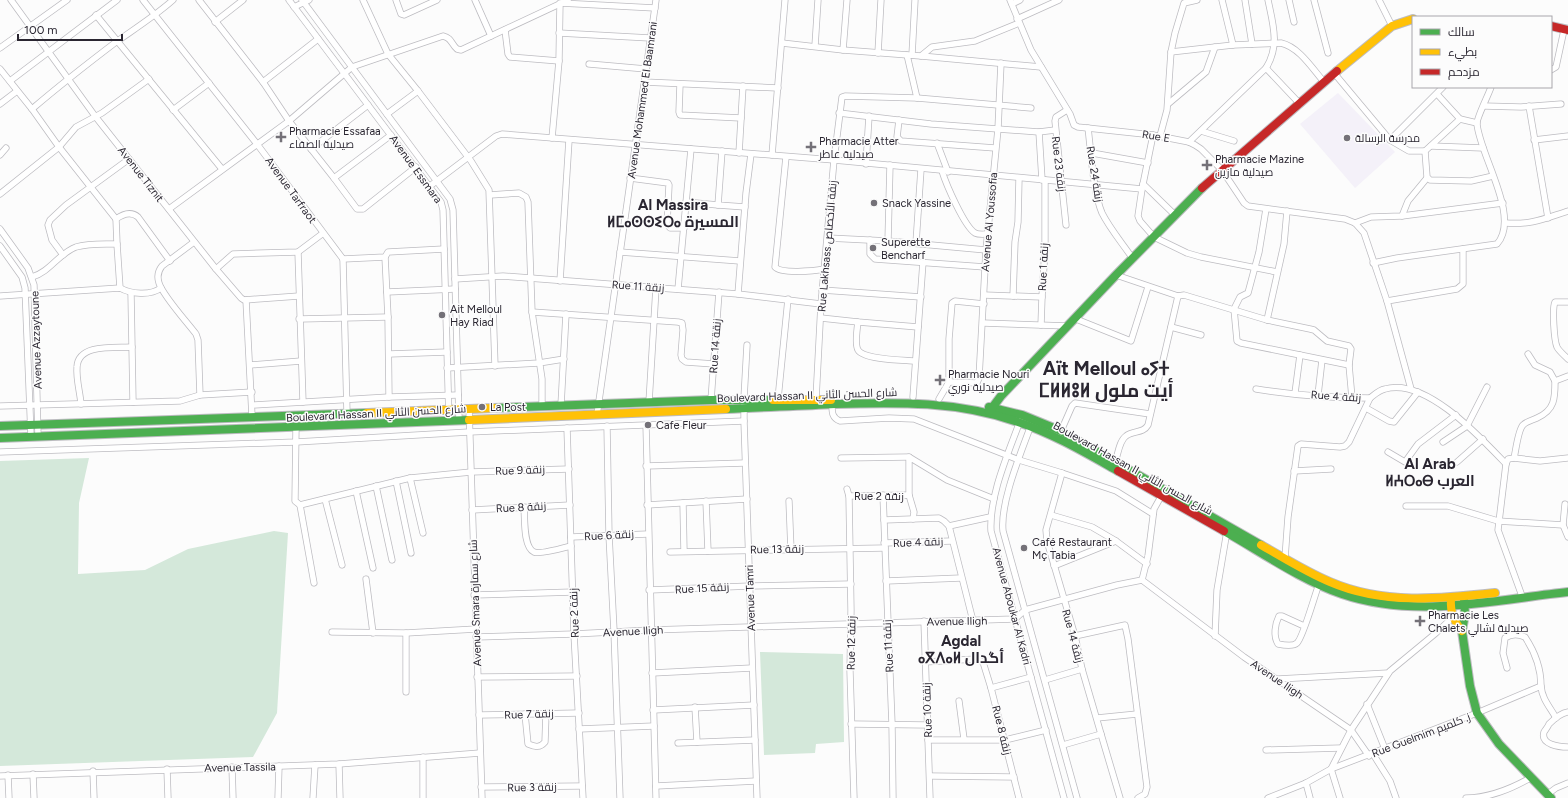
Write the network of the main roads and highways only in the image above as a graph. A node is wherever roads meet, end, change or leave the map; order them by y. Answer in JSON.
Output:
{"nodes":[{"id":1,"x":1412,"y":19,"type":"edge"},
{"id":2,"x":1552,"y":26,"type":"edge"},
{"id":3,"x":1566,"y":30,"type":"edge"},
{"id":4,"x":612,"y":404,"type":"junction"},
{"id":5,"x":990,"y":410,"type":"junction"},
{"id":6,"x":612,"y":414,"type":"junction"},
{"id":7,"x":1032,"y":422,"type":"junction"},
{"id":8,"x":0,"y":426,"type":"edge"},
{"id":9,"x":0,"y":438,"type":"edge"},
{"id":10,"x":1163,"y":492,"type":"junction"},
{"id":11,"x":1227,"y":529,"type":"junction"},
{"id":12,"x":1568,"y":586,"type":"edge"},
{"id":13,"x":1568,"y":592,"type":"edge"},
{"id":14,"x":1522,"y":593,"type":"junction"},
{"id":15,"x":1464,"y":600,"type":"junction"},
{"id":16,"x":1451,"y":601,"type":"junction"},
{"id":17,"x":1462,"y":631,"type":"junction"},
{"id":18,"x":1550,"y":796,"type":"edge"}],
"edges":[{"from":1,"to":5,"type":"main road"},
{"from":2,"to":3,"type":"main road"},
{"from":4,"to":5,"type":"main road","name":"Boulevard Hassan II شارع الحسن الثاني"},
{"from":4,"to":6,"type":"main road"},
{"from":4,"to":8,"type":"main road","name":"Boulevard Hassan II شارع الحسن الثاني"},
{"from":5,"to":6,"type":"main road","name":"Boulevard Hassan II شارع الحسن الثاني"},
{"from":5,"to":7,"type":"main road","name":"Boulevard Hassan II شارع الحسن الثاني"},
{"from":6,"to":9,"type":"main road","name":"Boulevard Hassan II شارع الحسن الثاني"},
{"from":7,"to":10,"type":"main road","name":"Boulevard Hassan II شارع الحسن الثاني"},
{"from":7,"to":10,"type":"main road","name":"Boulevard Hassan II شارع الحسن الثاني"},
{"from":10,"to":11,"type":"main road","name":"Boulevard Hassan II شارع الحسن الثاني"},
{"from":11,"to":16,"type":"main road","name":"Boulevard Hassan II شارع الحسن الثاني"},
{"from":11,"to":16,"type":"main road","name":"Boulevard Hassan II شارع الحسن الثاني"},
{"from":12,"to":14,"type":"main road","name":"Boulevard Hassan II شارع الحسن الثاني"},
{"from":13,"to":14,"type":"main road","name":"Boulevard Hassan II شارع الحسن الثاني"},
{"from":14,"to":15,"type":"main road","name":"Boulevard Hassan II شارع الحسن الثاني"},
{"from":15,"to":16,"type":"main road","name":"Boulevard Hassan II شارع الحسن الثاني"},
{"from":15,"to":17,"type":"main road"},
{"from":16,"to":17,"type":"main road"},
{"from":17,"to":18,"type":"main road"}]}
